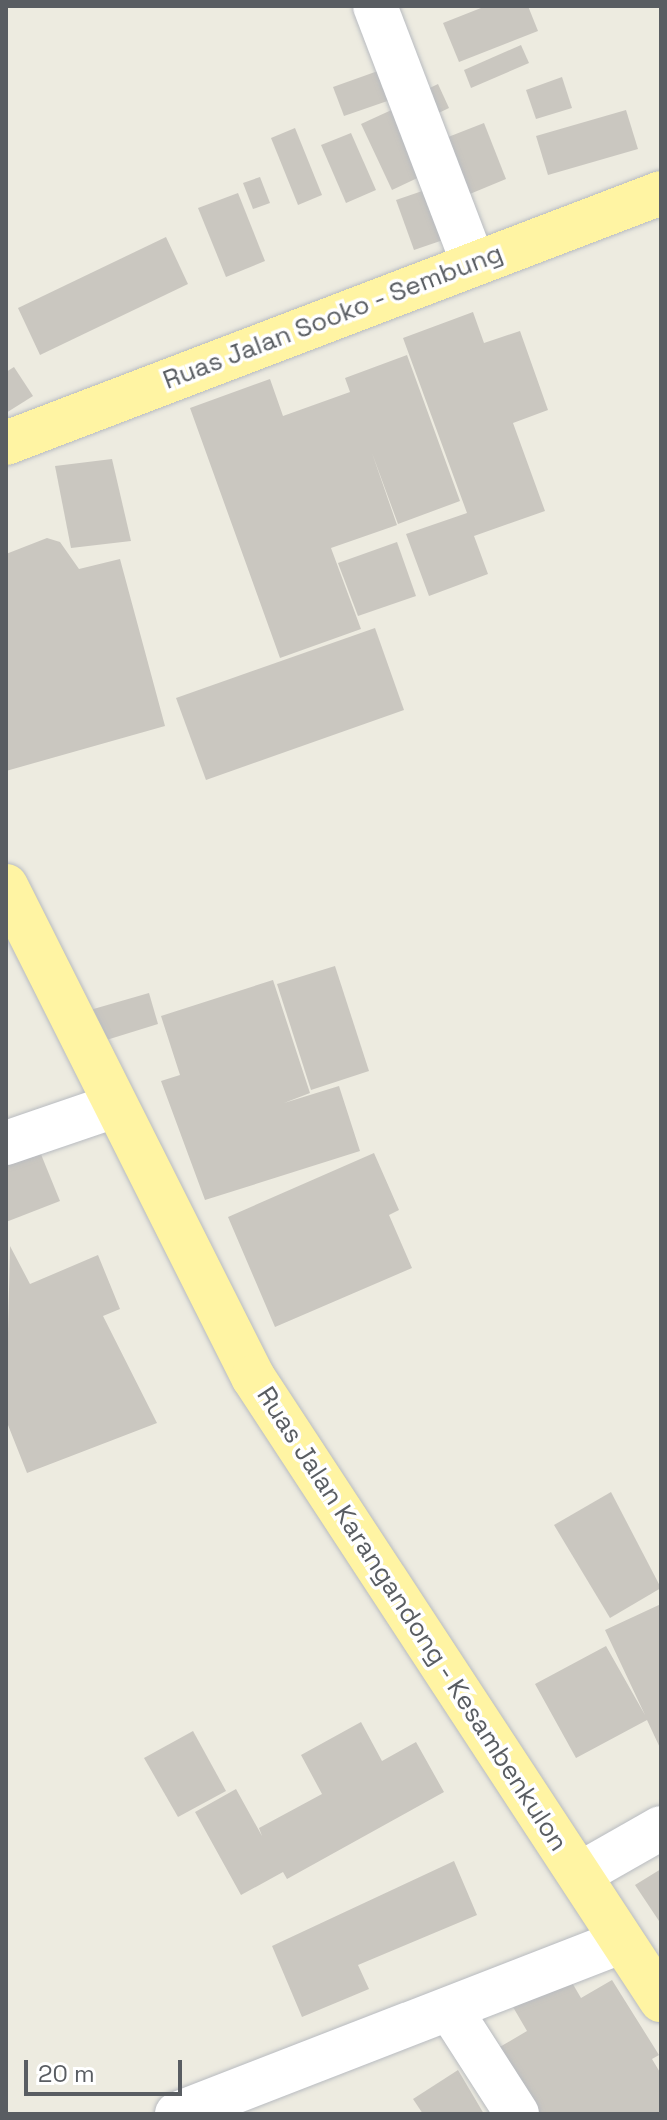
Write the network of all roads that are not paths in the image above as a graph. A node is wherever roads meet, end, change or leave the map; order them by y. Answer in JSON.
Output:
{"nodes":[{"id":1,"x":375,"y":6,"type":"edge"},
{"id":2,"x":661,"y":193,"type":"edge"},
{"id":3,"x":473,"y":263,"type":"junction"},
{"id":4,"x":6,"y":443,"type":"edge"},
{"id":5,"x":6,"y":886,"type":"edge"},
{"id":6,"x":114,"y":1106,"type":"junction"},
{"id":7,"x":6,"y":1143,"type":"edge"},
{"id":8,"x":661,"y":1828,"type":"edge"},
{"id":9,"x":580,"y":1874,"type":"junction"},
{"id":10,"x":619,"y":1943,"type":"junction"},
{"id":11,"x":661,"y":2000,"type":"edge"},
{"id":12,"x":451,"y":2011,"type":"junction"},
{"id":13,"x":177,"y":2114,"type":"edge"},
{"id":14,"x":517,"y":2114,"type":"edge"}],
"edges":[{"from":1,"to":3,"type":"street"},
{"from":2,"to":3,"type":"main road","name":"Ruas Jalan Sooko - Sembung"},
{"from":3,"to":4,"type":"main road","name":"Ruas Jalan Sooko - Sembung"},
{"from":5,"to":6,"type":"main road","name":"Ruas Jalan Karangandong - Kesambenkulon"},
{"from":6,"to":7,"type":"street"},
{"from":6,"to":9,"type":"main road","name":"Ruas Jalan Karangandong - Kesambenkulon"},
{"from":8,"to":9,"type":"street"},
{"from":9,"to":10,"type":"main road","name":"Ruas Jalan Karangandong - Kesambenkulon"},
{"from":10,"to":11,"type":"main road","name":"Ruas Jalan Karangandong - Kesambenkulon"},
{"from":10,"to":12,"type":"street"},
{"from":12,"to":13,"type":"street"},
{"from":12,"to":14,"type":"street"}]}
